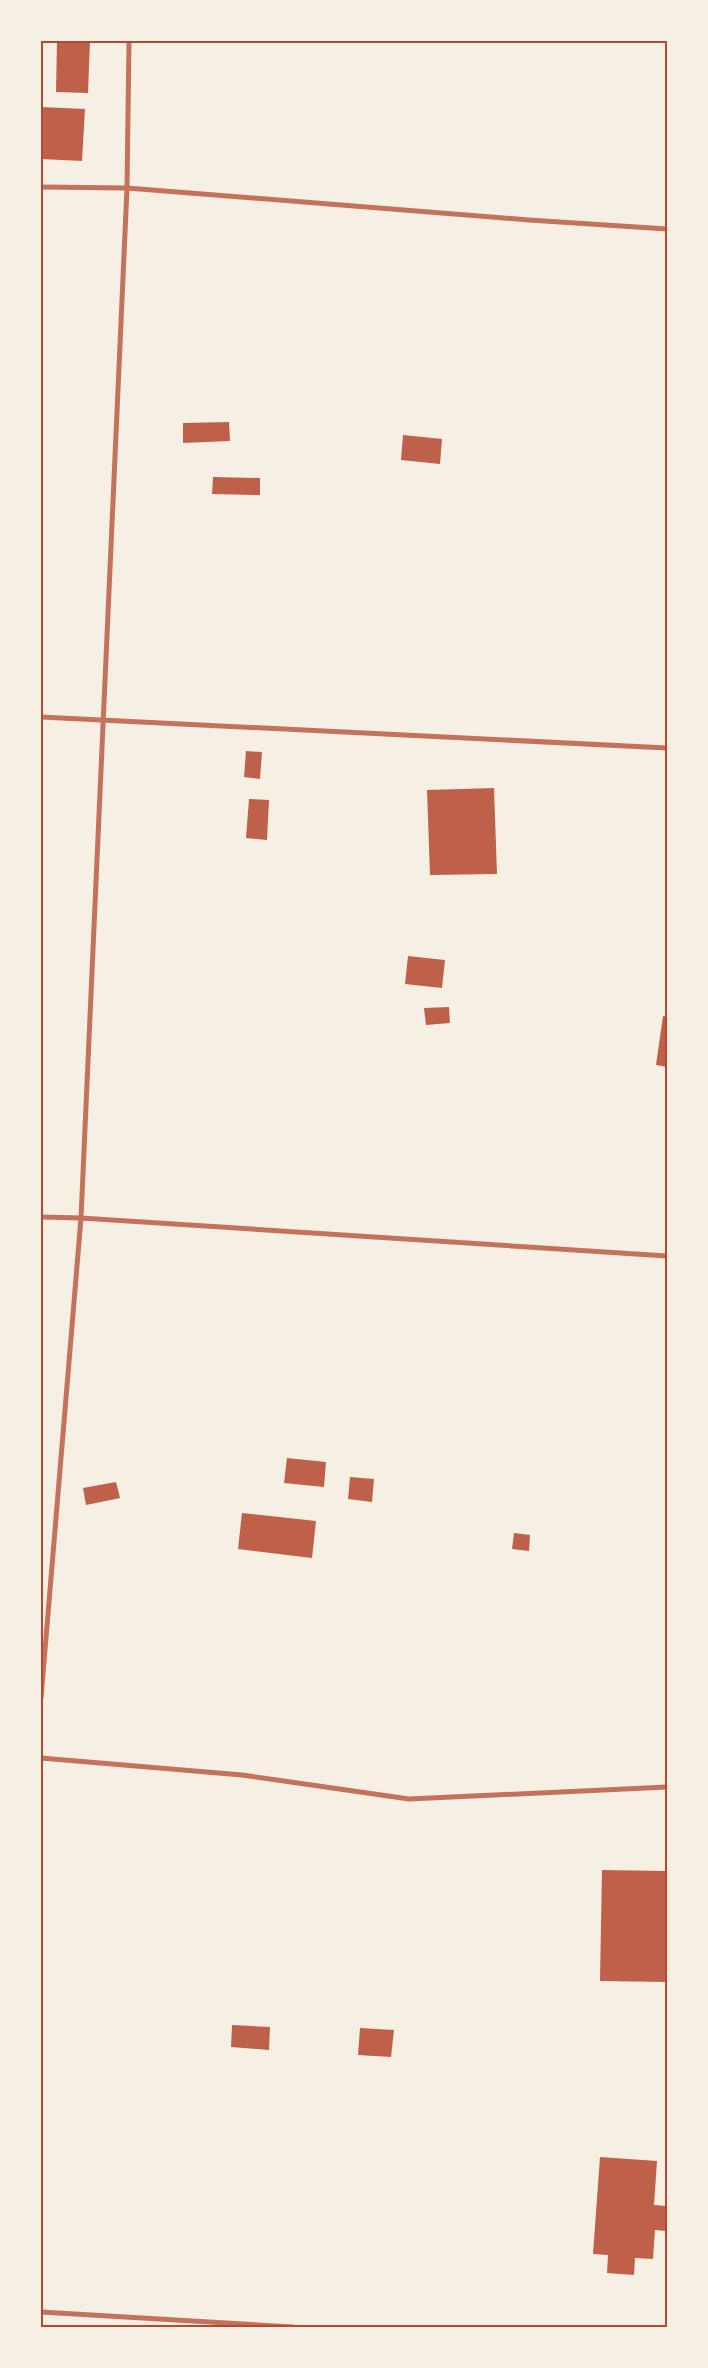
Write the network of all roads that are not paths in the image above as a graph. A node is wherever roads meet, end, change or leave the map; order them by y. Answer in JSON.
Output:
{"nodes":[{"id":1,"x":128,"y":41,"type":"edge"},
{"id":2,"x":41,"y":187,"type":"edge"},
{"id":3,"x":127,"y":188,"type":"junction"},
{"id":4,"x":667,"y":229,"type":"edge"},
{"id":5,"x":41,"y":717,"type":"edge"},
{"id":6,"x":102,"y":720,"type":"junction"},
{"id":7,"x":667,"y":748,"type":"edge"},
{"id":8,"x":41,"y":1218,"type":"edge"},
{"id":9,"x":80,"y":1218,"type":"junction"},
{"id":10,"x":667,"y":1256,"type":"edge"},
{"id":11,"x":41,"y":1698,"type":"edge"},
{"id":12,"x":41,"y":1758,"type":"edge"},
{"id":13,"x":667,"y":1788,"type":"edge"},
{"id":14,"x":41,"y":2312,"type":"edge"},
{"id":15,"x":293,"y":2327,"type":"edge"}],
"edges":[{"from":1,"to":3,"type":"street"},
{"from":2,"to":3,"type":"street"},
{"from":3,"to":4,"type":"street"},
{"from":3,"to":6,"type":"street"},
{"from":5,"to":6,"type":"street"},
{"from":6,"to":7,"type":"street"},
{"from":6,"to":9,"type":"street"},
{"from":8,"to":9,"type":"street"},
{"from":9,"to":10,"type":"street"},
{"from":9,"to":11,"type":"street"},
{"from":12,"to":13,"type":"street"},
{"from":14,"to":15,"type":"street"}]}
